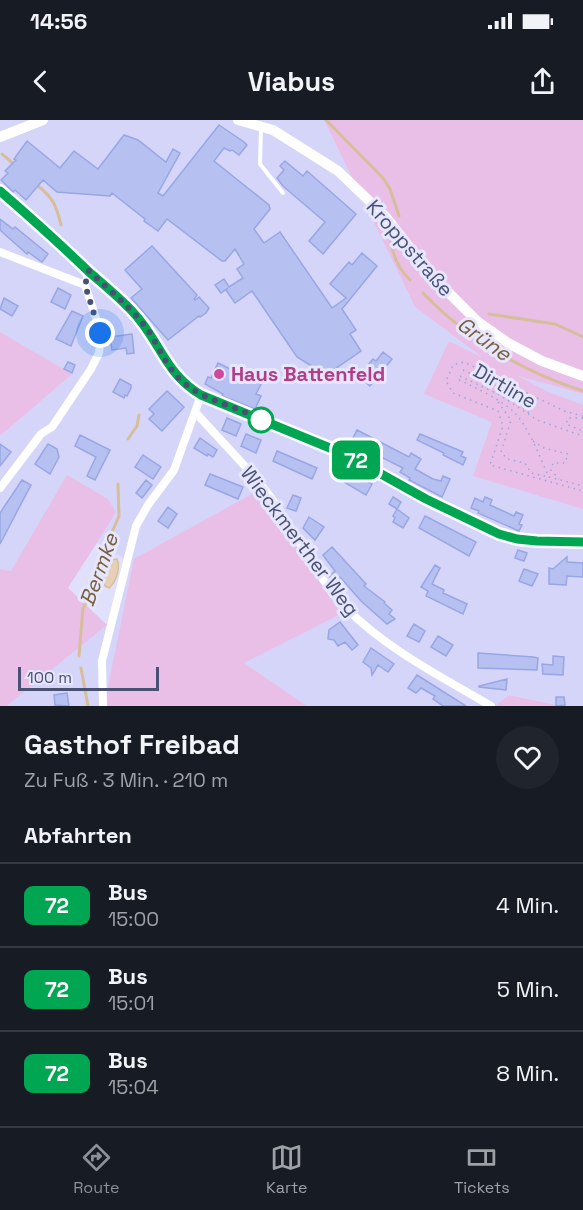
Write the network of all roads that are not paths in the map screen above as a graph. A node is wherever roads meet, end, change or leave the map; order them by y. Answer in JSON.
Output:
{"nodes":[{"id":1,"x":44,"y":120,"type":"edge"},
{"id":2,"x":238,"y":120,"type":"edge"},
{"id":3,"x":261,"y":127,"type":"junction"},
{"id":4,"x":0,"y":137,"type":"edge"},
{"id":5,"x":0,"y":191,"type":"edge"},
{"id":6,"x":283,"y":193,"type":"dead end"},
{"id":7,"x":0,"y":252,"type":"edge"},
{"id":8,"x":89,"y":271,"type":"junction"},
{"id":9,"x":85,"y":285,"type":"junction"},
{"id":10,"x":583,"y":376,"type":"edge"},
{"id":11,"x":201,"y":395,"type":"junction"},
{"id":12,"x":196,"y":413,"type":"junction"},
{"id":13,"x":0,"y":488,"type":"edge"},
{"id":14,"x":583,"y":542,"type":"edge"},
{"id":15,"x":103,"y":706,"type":"edge"},
{"id":16,"x":491,"y":706,"type":"edge"}],
"edges":[{"from":1,"to":4,"type":"street"},
{"from":2,"to":3,"type":"street","name":"Kroppstraße"},
{"from":3,"to":6,"type":"lane"},
{"from":3,"to":10,"type":"street","name":"Kroppstraße"},
{"from":5,"to":8,"type":"street"},
{"from":7,"to":9,"type":"street"},
{"from":8,"to":9,"type":"street"},
{"from":8,"to":11,"type":"street"},
{"from":9,"to":13,"type":"street"},
{"from":11,"to":12,"type":"street"},
{"from":11,"to":14,"type":"street"},
{"from":12,"to":15,"type":"street"},
{"from":12,"to":16,"type":"street","name":"Wieckmerther Weg"}]}
